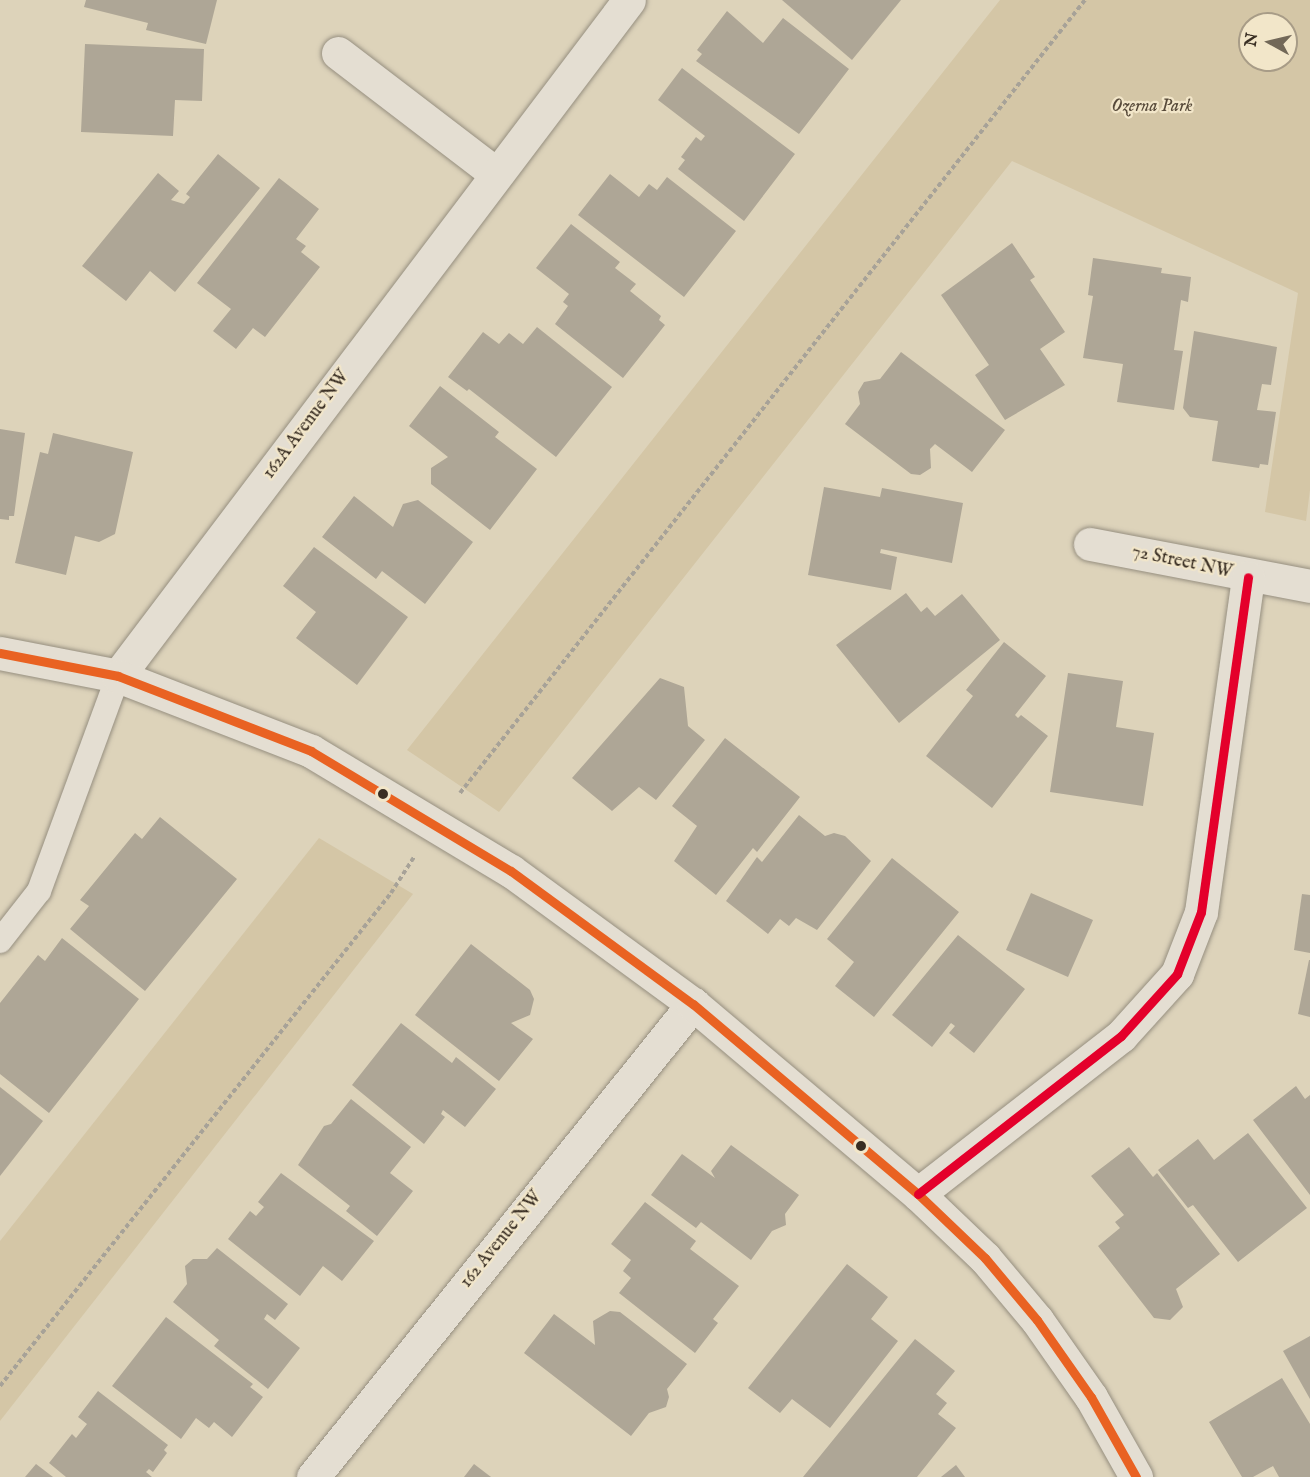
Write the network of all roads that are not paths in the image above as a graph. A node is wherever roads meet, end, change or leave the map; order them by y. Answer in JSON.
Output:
{"nodes":[{"id":1,"x":628,"y":0,"type":"edge"},
{"id":2,"x":338,"y":53,"type":"dead end"},
{"id":3,"x":496,"y":174,"type":"junction"},
{"id":4,"x":1090,"y":544,"type":"dead end"},
{"id":5,"x":1248,"y":577,"type":"junction"},
{"id":6,"x":1310,"y":586,"type":"edge"},
{"id":7,"x":0,"y":653,"type":"edge"},
{"id":8,"x":118,"y":676,"type":"junction"},
{"id":9,"x":0,"y":941,"type":"edge"},
{"id":10,"x":693,"y":1004,"type":"junction"},
{"id":11,"x":918,"y":1194,"type":"junction"},
{"id":12,"x":313,"y":1477,"type":"edge"},
{"id":13,"x":1136,"y":1477,"type":"edge"}],
"edges":[{"from":1,"to":3,"type":"street","name":"162A Avenue NW"},
{"from":2,"to":3,"type":"street"},
{"from":3,"to":8,"type":"street","name":"162A Avenue NW"},
{"from":4,"to":5,"type":"street","name":"72 Street NW"},
{"from":5,"to":6,"type":"street","name":"72 Street NW"},
{"from":5,"to":11,"type":"street"},
{"from":7,"to":8,"type":"street"},
{"from":8,"to":9,"type":"lane"},
{"from":8,"to":10,"type":"street"},
{"from":10,"to":11,"type":"street"},
{"from":10,"to":12,"type":"street","name":"162 Avenue NW"},
{"from":11,"to":13,"type":"street"}]}
